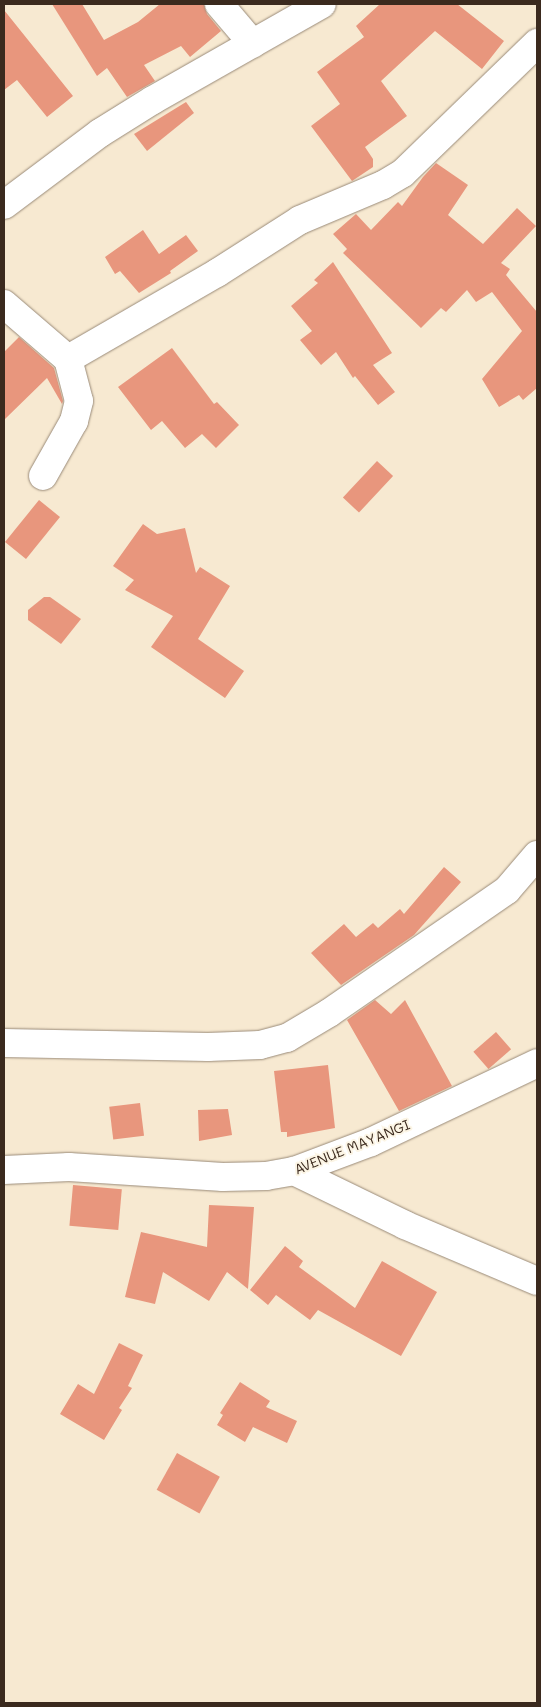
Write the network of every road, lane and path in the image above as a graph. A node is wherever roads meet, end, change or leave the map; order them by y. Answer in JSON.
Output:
{"nodes":[{"id":1,"x":219,"y":4,"type":"edge"},
{"id":2,"x":322,"y":4,"type":"edge"},
{"id":3,"x":537,"y":43,"type":"edge"},
{"id":4,"x":253,"y":44,"type":"junction"},
{"id":5,"x":4,"y":205,"type":"edge"},
{"id":6,"x":4,"y":304,"type":"edge"},
{"id":7,"x":68,"y":359,"type":"junction"},
{"id":8,"x":43,"y":476,"type":"dead end"},
{"id":9,"x":537,"y":855,"type":"edge"},
{"id":10,"x":4,"y":1043,"type":"edge"},
{"id":11,"x":537,"y":1063,"type":"edge"},
{"id":12,"x":4,"y":1170,"type":"edge"},
{"id":13,"x":294,"y":1171,"type":"junction"},
{"id":14,"x":537,"y":1281,"type":"edge"}],
"edges":[{"from":1,"to":4,"type":"street"},
{"from":2,"to":4,"type":"street"},
{"from":3,"to":7,"type":"street"},
{"from":4,"to":5,"type":"street"},
{"from":6,"to":7,"type":"street"},
{"from":7,"to":8,"type":"street"},
{"from":9,"to":10,"type":"street"},
{"from":11,"to":13,"type":"street","name":"AVENUE MAYANGI"},
{"from":12,"to":13,"type":"street","name":"AVENUE MAYANGI"},
{"from":13,"to":14,"type":"street"}]}
